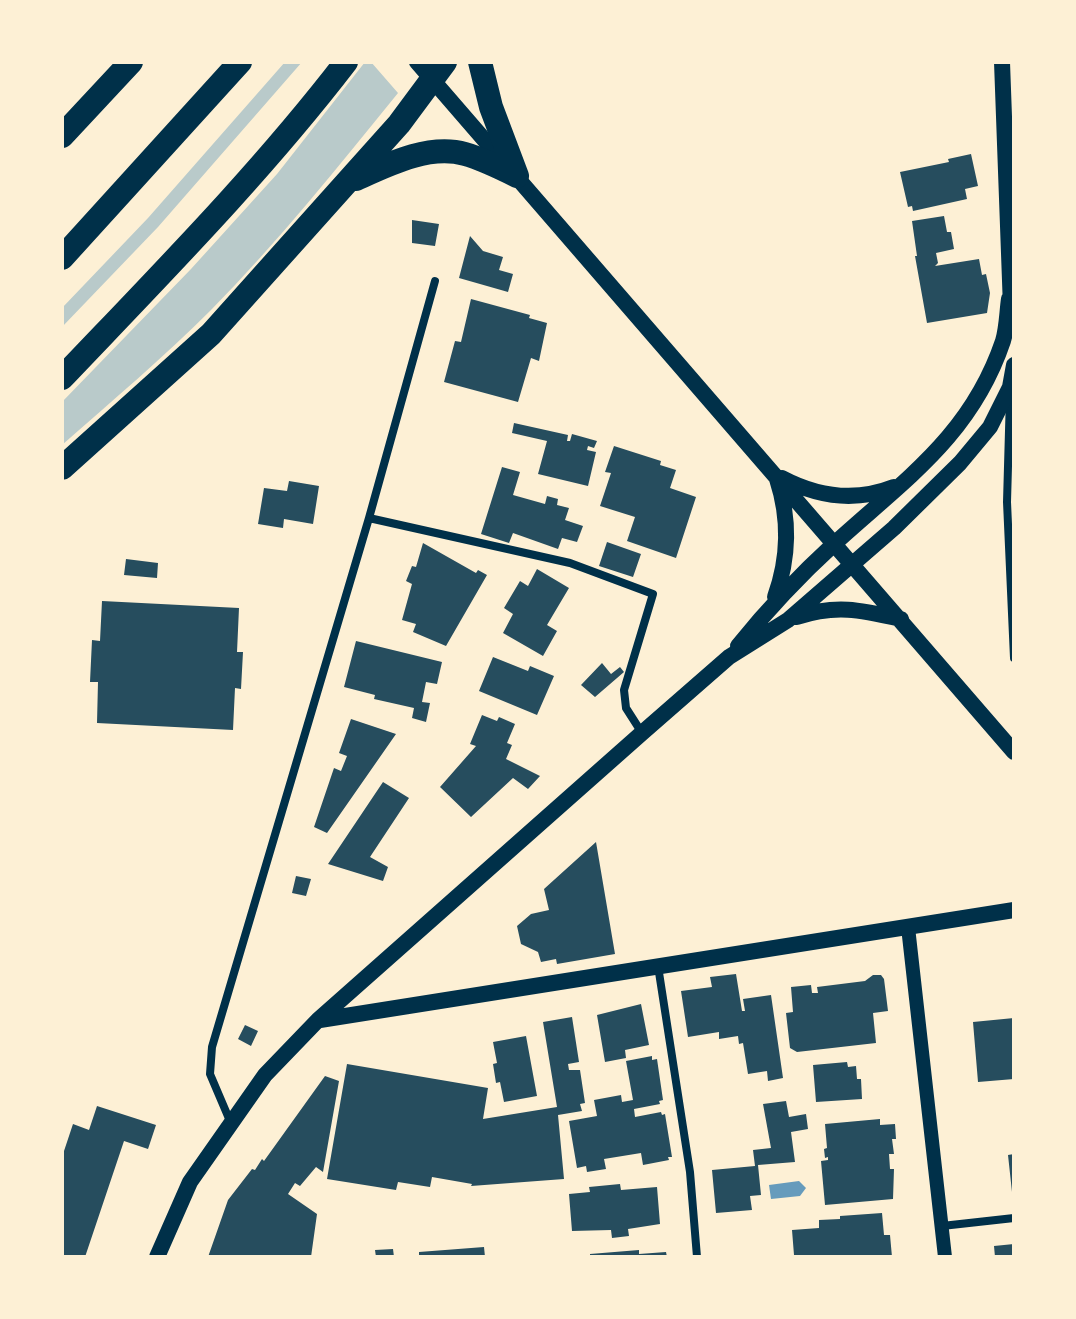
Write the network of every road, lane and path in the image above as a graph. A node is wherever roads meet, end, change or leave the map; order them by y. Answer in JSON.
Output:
{"nodes":[{"id":1,"x":131,"y":62,"type":"edge"},
{"id":2,"x":240,"y":62,"type":"edge"},
{"id":3,"x":346,"y":62,"type":"edge"},
{"id":4,"x":480,"y":62,"type":"edge"},
{"id":5,"x":1002,"y":62,"type":"edge"},
{"id":6,"x":431,"y":68,"type":"edge"},
{"id":7,"x":62,"y":136,"type":"edge"},
{"id":8,"x":517,"y":176,"type":"junction"},
{"id":9,"x":347,"y":183,"type":"junction"},
{"id":10,"x":62,"y":258,"type":"edge"},
{"id":11,"x":435,"y":281,"type":"dead end"},
{"id":12,"x":1009,"y":299,"type":"junction"},
{"id":13,"x":1014,"y":329,"type":"edge"},
{"id":14,"x":1014,"y":365,"type":"edge"},
{"id":15,"x":62,"y":378,"type":"edge"},
{"id":16,"x":1010,"y":387,"type":"junction"},
{"id":17,"x":62,"y":468,"type":"edge"},
{"id":18,"x":775,"y":474,"type":"junction"},
{"id":19,"x":907,"y":482,"type":"junction"},
{"id":20,"x":369,"y":518,"type":"junction"},
{"id":21,"x":835,"y":543,"type":"junction"},
{"id":22,"x":853,"y":564,"type":"junction"},
{"id":23,"x":774,"y":601,"type":"junction"},
{"id":24,"x":901,"y":619,"type":"junction"},
{"id":25,"x":788,"y":620,"type":"junction"},
{"id":26,"x":729,"y":657,"type":"junction"},
{"id":27,"x":1014,"y":658,"type":"edge"},
{"id":28,"x":642,"y":733,"type":"junction"},
{"id":29,"x":1014,"y":752,"type":"edge"},
{"id":30,"x":1014,"y":910,"type":"edge"},
{"id":31,"x":908,"y":927,"type":"junction"},
{"id":32,"x":658,"y":966,"type":"junction"},
{"id":33,"x":318,"y":1020,"type":"junction"},
{"id":34,"x":230,"y":1121,"type":"junction"},
{"id":35,"x":1014,"y":1218,"type":"edge"},
{"id":36,"x":942,"y":1226,"type":"junction"},
{"id":37,"x":157,"y":1257,"type":"edge"},
{"id":38,"x":697,"y":1257,"type":"edge"},
{"id":39,"x":945,"y":1257,"type":"edge"}],
"edges":[{"from":1,"to":7,"type":"highway"},
{"from":2,"to":10,"type":"highway"},
{"from":3,"to":15,"type":"highway"},
{"from":4,"to":8,"type":"highway"},
{"from":5,"to":12,"type":"main road"},
{"from":6,"to":8,"type":"main road"},
{"from":6,"to":9,"type":"highway"},
{"from":8,"to":9,"type":"highway"},
{"from":8,"to":18,"type":"main road"},
{"from":9,"to":17,"type":"highway"},
{"from":11,"to":20,"type":"street"},
{"from":12,"to":13,"type":"main road"},
{"from":12,"to":19,"type":"main road"},
{"from":14,"to":16,"type":"main road"},
{"from":16,"to":22,"type":"main road"},
{"from":16,"to":27,"type":"street"},
{"from":18,"to":19,"type":"main road"},
{"from":18,"to":21,"type":"main road"},
{"from":18,"to":23,"type":"main road"},
{"from":19,"to":21,"type":"main road"},
{"from":20,"to":28,"type":"street"},
{"from":20,"to":34,"type":"street"},
{"from":21,"to":22,"type":"main road"},
{"from":21,"to":23,"type":"main road"},
{"from":22,"to":24,"type":"main road"},
{"from":22,"to":25,"type":"main road"},
{"from":23,"to":26,"type":"main road"},
{"from":24,"to":25,"type":"main road"},
{"from":24,"to":29,"type":"main road"},
{"from":25,"to":26,"type":"main road"},
{"from":26,"to":28,"type":"main road"},
{"from":28,"to":33,"type":"main road"},
{"from":30,"to":31,"type":"main road"},
{"from":31,"to":32,"type":"main road"},
{"from":31,"to":36,"type":"street"},
{"from":32,"to":33,"type":"main road"},
{"from":32,"to":38,"type":"street"},
{"from":33,"to":34,"type":"main road"},
{"from":34,"to":37,"type":"main road"},
{"from":35,"to":36,"type":"street"},
{"from":36,"to":39,"type":"street"}]}
